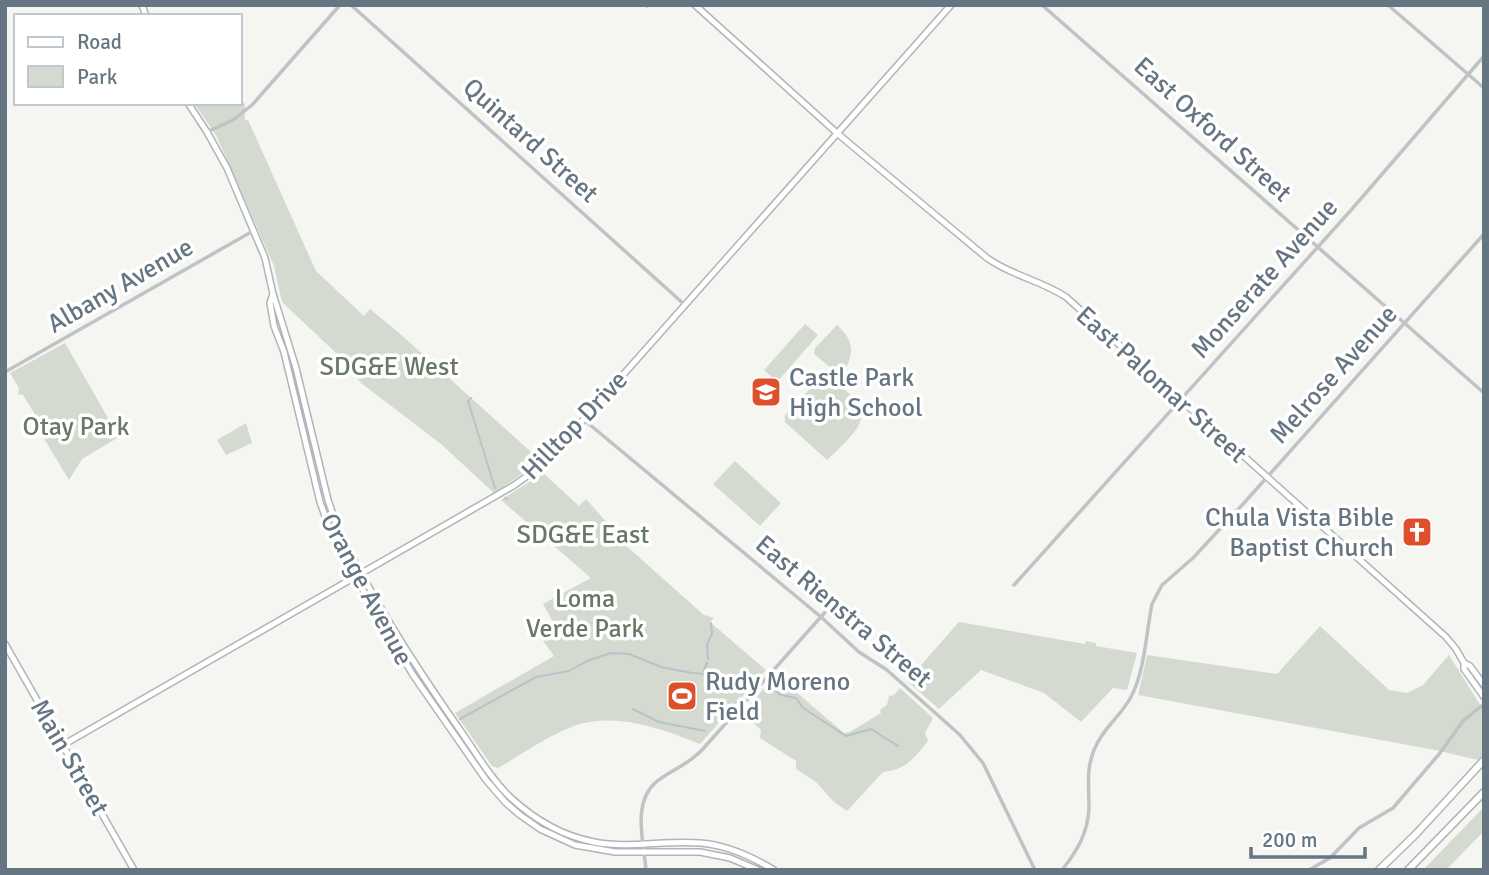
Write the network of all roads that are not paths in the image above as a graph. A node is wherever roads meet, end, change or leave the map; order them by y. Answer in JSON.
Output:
{"nodes":[{"id":1,"x":340,"y":5,"type":"edge"},
{"id":2,"x":351,"y":5,"type":"edge"},
{"id":3,"x":695,"y":5,"type":"edge"},
{"id":4,"x":950,"y":5,"type":"edge"},
{"id":5,"x":1042,"y":5,"type":"edge"},
{"id":6,"x":1388,"y":5,"type":"edge"},
{"id":7,"x":1484,"y":56,"type":"edge"},
{"id":8,"x":1468,"y":74,"type":"junction"},
{"id":9,"x":1484,"y":88,"type":"edge"},
{"id":10,"x":189,"y":105,"type":"edge"},
{"id":11,"x":207,"y":132,"type":"junction"},
{"id":12,"x":838,"y":134,"type":"junction"},
{"id":13,"x":253,"y":231,"type":"junction"},
{"id":14,"x":1484,"y":234,"type":"edge"},
{"id":15,"x":1317,"y":247,"type":"junction"},
{"id":16,"x":273,"y":295,"type":"junction"},
{"id":17,"x":685,"y":305,"type":"junction"},
{"id":18,"x":1403,"y":324,"type":"junction"},
{"id":19,"x":296,"y":370,"type":"junction"},
{"id":20,"x":5,"y":372,"type":"edge"},
{"id":21,"x":288,"y":372,"type":"junction"},
{"id":22,"x":1484,"y":393,"type":"edge"},
{"id":23,"x":1180,"y":399,"type":"junction"},
{"id":24,"x":583,"y":419,"type":"junction"},
{"id":25,"x":1267,"y":478,"type":"junction"},
{"id":26,"x":362,"y":573,"type":"junction"},
{"id":27,"x":355,"y":577,"type":"junction"},
{"id":28,"x":1014,"y":585,"type":"dead end"},
{"id":29,"x":836,"y":600,"type":"dead end"},
{"id":30,"x":821,"y":617,"type":"junction"},
{"id":31,"x":5,"y":643,"type":"edge"},
{"id":32,"x":1464,"y":663,"type":"junction"},
{"id":33,"x":1484,"y":685,"type":"edge"},
{"id":34,"x":1484,"y":696,"type":"edge"},
{"id":35,"x":1484,"y":704,"type":"edge"},
{"id":36,"x":63,"y":745,"type":"junction"},
{"id":37,"x":1484,"y":760,"type":"edge"},
{"id":38,"x":1484,"y":792,"type":"edge"},
{"id":39,"x":645,"y":846,"type":"junction"},
{"id":40,"x":645,"y":853,"type":"junction"},
{"id":41,"x":134,"y":870,"type":"edge"},
{"id":42,"x":646,"y":870,"type":"edge"},
{"id":43,"x":758,"y":870,"type":"edge"},
{"id":44,"x":774,"y":870,"type":"edge"},
{"id":45,"x":1035,"y":870,"type":"edge"},
{"id":46,"x":1062,"y":870,"type":"edge"},
{"id":47,"x":1309,"y":870,"type":"edge"},
{"id":48,"x":1379,"y":870,"type":"edge"},
{"id":49,"x":1408,"y":870,"type":"edge"}],
"edges":[{"from":1,"to":11,"type":"street"},
{"from":2,"to":17,"type":"street","name":"Quintard Street"},
{"from":3,"to":12,"type":"main road","name":"East Palomar Street"},
{"from":4,"to":12,"type":"main road","name":"Hilltop Drive"},
{"from":5,"to":15,"type":"street","name":"East Oxford Street"},
{"from":6,"to":8,"type":"street"},
{"from":7,"to":8,"type":"street","name":"Monserate Avenue"},
{"from":8,"to":9,"type":"street"},
{"from":8,"to":15,"type":"street","name":"Monserate Avenue"},
{"from":10,"to":11,"type":"main road","name":"Orange Avenue"},
{"from":11,"to":13,"type":"main road","name":"Orange Avenue"},
{"from":12,"to":17,"type":"main road","name":"Hilltop Drive"},
{"from":12,"to":23,"type":"main road","name":"East Palomar Street"},
{"from":13,"to":16,"type":"main road","name":"Orange Avenue"},
{"from":13,"to":20,"type":"street","name":"Albany Avenue"},
{"from":14,"to":18,"type":"street","name":"Melrose Avenue"},
{"from":15,"to":18,"type":"street","name":"East Oxford Street"},
{"from":15,"to":23,"type":"street","name":"Monserate Avenue"},
{"from":16,"to":19,"type":"main road","name":"Orange Avenue"},
{"from":16,"to":21,"type":"main road","name":"Orange Avenue"},
{"from":17,"to":24,"type":"main road","name":"Hilltop Drive"},
{"from":18,"to":22,"type":"street","name":"East Oxford Street"},
{"from":18,"to":25,"type":"street","name":"Melrose Avenue"},
{"from":19,"to":21,"type":"main road"},
{"from":19,"to":26,"type":"main road","name":"Orange Avenue"},
{"from":21,"to":27,"type":"main road","name":"Orange Avenue"},
{"from":23,"to":25,"type":"main road","name":"East Palomar Street"},
{"from":23,"to":28,"type":"street","name":"Monserate Avenue"},
{"from":24,"to":26,"type":"main road","name":"Hilltop Drive"},
{"from":24,"to":30,"type":"street","name":"East Rienstra Street"},
{"from":25,"to":32,"type":"main road","name":"East Palomar Street"},
{"from":25,"to":46,"type":"street","name":"Melrose Avenue"},
{"from":26,"to":27,"type":"main road","name":"Hilltop Drive"},
{"from":26,"to":39,"type":"main road","name":"Orange Avenue"},
{"from":27,"to":36,"type":"main road","name":"Hilltop Drive"},
{"from":27,"to":40,"type":"main road","name":"Orange Avenue"},
{"from":29,"to":30,"type":"street"},
{"from":30,"to":39,"type":"street"},
{"from":30,"to":45,"type":"street","name":"East Rienstra Street"},
{"from":31,"to":36,"type":"main road","name":"Main Street"},
{"from":32,"to":33,"type":"main road","name":"East Palomar Street"},
{"from":32,"to":34,"type":"main road","name":"East Palomar Street"},
{"from":35,"to":47,"type":"street"},
{"from":36,"to":41,"type":"main road","name":"Main Street"},
{"from":37,"to":48,"type":"highway"},
{"from":38,"to":49,"type":"highway"},
{"from":39,"to":40,"type":"street"},
{"from":39,"to":44,"type":"main road","name":"Orange Avenue"},
{"from":40,"to":42,"type":"street"},
{"from":40,"to":43,"type":"main road","name":"Orange Avenue"}]}
